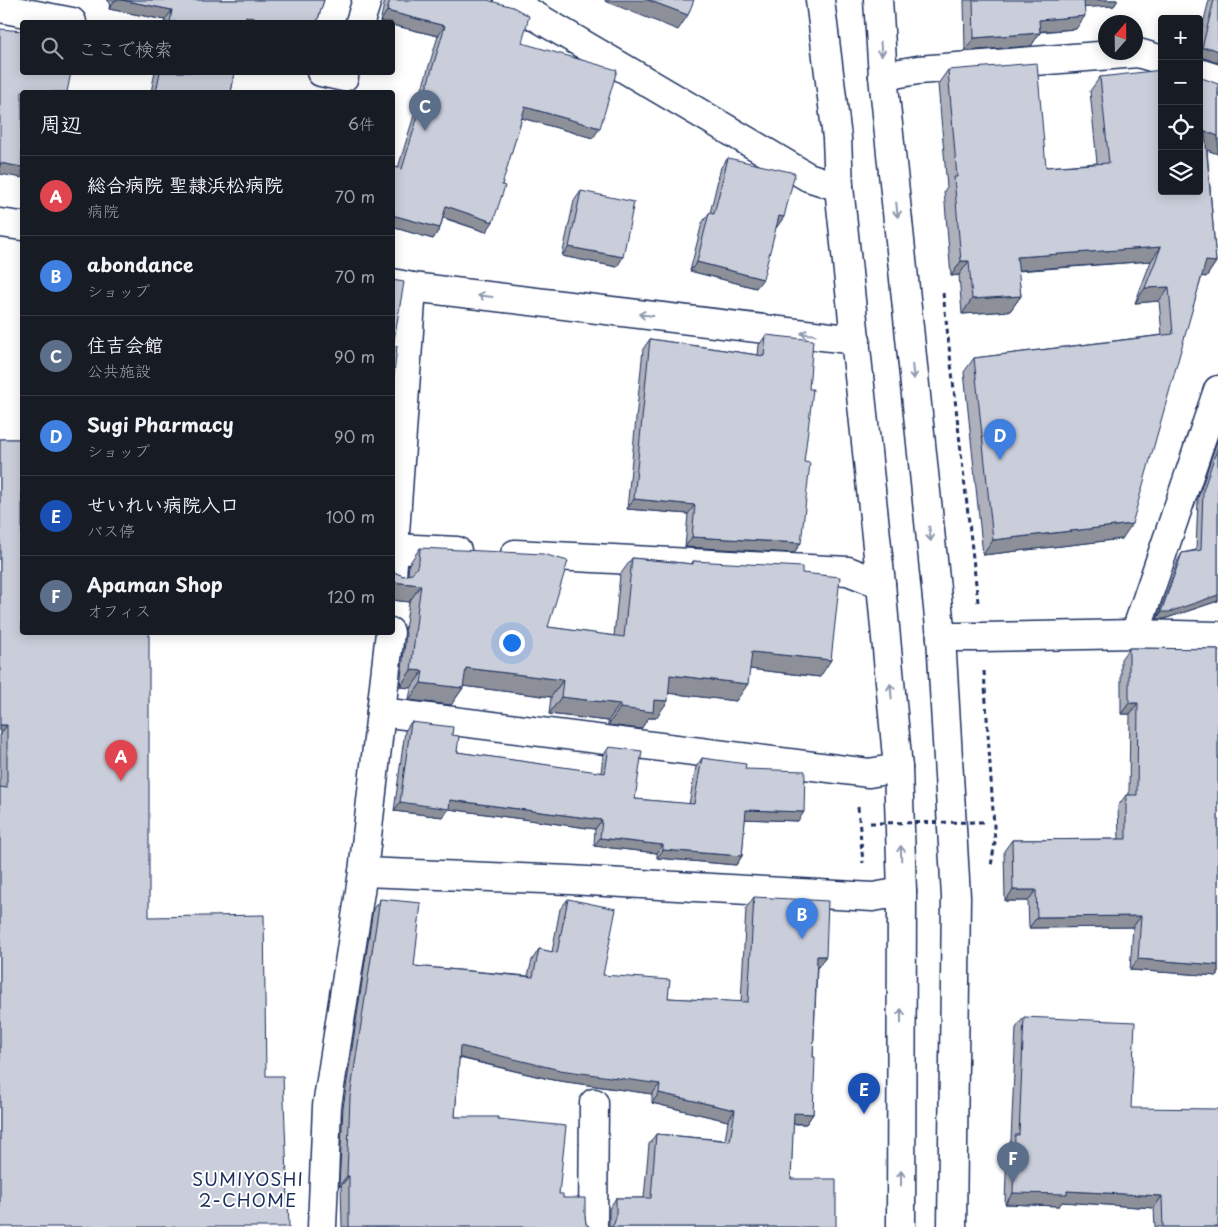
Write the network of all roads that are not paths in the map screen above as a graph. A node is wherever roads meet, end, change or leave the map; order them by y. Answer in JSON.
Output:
{"nodes":[{"id":1,"x":367,"y":0,"type":"edge"},
{"id":2,"x":508,"y":0,"type":"edge"},
{"id":3,"x":820,"y":0,"type":"edge"},
{"id":4,"x":878,"y":0,"type":"edge"},
{"id":5,"x":0,"y":8,"type":"edge"},
{"id":6,"x":62,"y":20,"type":"edge"},
{"id":7,"x":361,"y":20,"type":"edge"},
{"id":8,"x":1158,"y":59,"type":"edge"},
{"id":9,"x":1203,"y":74,"type":"edge"},
{"id":10,"x":883,"y":76,"type":"junction"},
{"id":11,"x":1218,"y":79,"type":"edge"},
{"id":12,"x":839,"y":187,"type":"junction"},
{"id":13,"x":0,"y":223,"type":"edge"},
{"id":14,"x":20,"y":226,"type":"edge"},
{"id":15,"x":402,"y":285,"type":"edge"},
{"id":16,"x":856,"y":340,"type":"junction"},
{"id":17,"x":1218,"y":390,"type":"edge"},
{"id":18,"x":395,"y":515,"type":"edge"},
{"id":19,"x":395,"y":548,"type":"edge"},
{"id":20,"x":881,"y":584,"type":"junction"},
{"id":21,"x":1135,"y":634,"type":"junction"},
{"id":22,"x":390,"y":635,"type":"edge"},
{"id":23,"x":1218,"y":636,"type":"edge"},
{"id":24,"x":941,"y":637,"type":"junction"},
{"id":25,"x":381,"y":712,"type":"junction"},
{"id":26,"x":898,"y":768,"type":"junction"},
{"id":27,"x":363,"y":872,"type":"junction"},
{"id":28,"x":902,"y":892,"type":"junction"},
{"id":29,"x":594,"y":1103,"type":"dead end"},
{"id":30,"x":322,"y":1227,"type":"edge"},
{"id":31,"x":593,"y":1227,"type":"edge"},
{"id":32,"x":900,"y":1227,"type":"edge"},
{"id":33,"x":952,"y":1227,"type":"edge"}],
"edges":[{"from":1,"to":7,"type":"street"},
{"from":2,"to":12,"type":"street"},
{"from":3,"to":12,"type":"street"},
{"from":4,"to":10,"type":"street","one_way":true},
{"from":5,"to":6,"type":"street"},
{"from":8,"to":10,"type":"street"},
{"from":9,"to":11,"type":"street"},
{"from":10,"to":24,"type":"street","one_way":true},
{"from":12,"to":16,"type":"street"},
{"from":13,"to":14,"type":"street"},
{"from":16,"to":15,"type":"street","one_way":true},
{"from":15,"to":18,"type":"street"},
{"from":16,"to":20,"type":"street"},
{"from":17,"to":21,"type":"street"},
{"from":19,"to":20,"type":"street"},
{"from":26,"to":20,"type":"street","one_way":true},
{"from":21,"to":23,"type":"street"},
{"from":21,"to":24,"type":"street"},
{"from":22,"to":25,"type":"street"},
{"from":24,"to":33,"type":"street"},
{"from":25,"to":26,"type":"street"},
{"from":25,"to":27,"type":"street"},
{"from":28,"to":26,"type":"street","one_way":true},
{"from":27,"to":28,"type":"street"},
{"from":27,"to":30,"type":"street"},
{"from":32,"to":28,"type":"street","one_way":true},
{"from":29,"to":31,"type":"street"}]}
